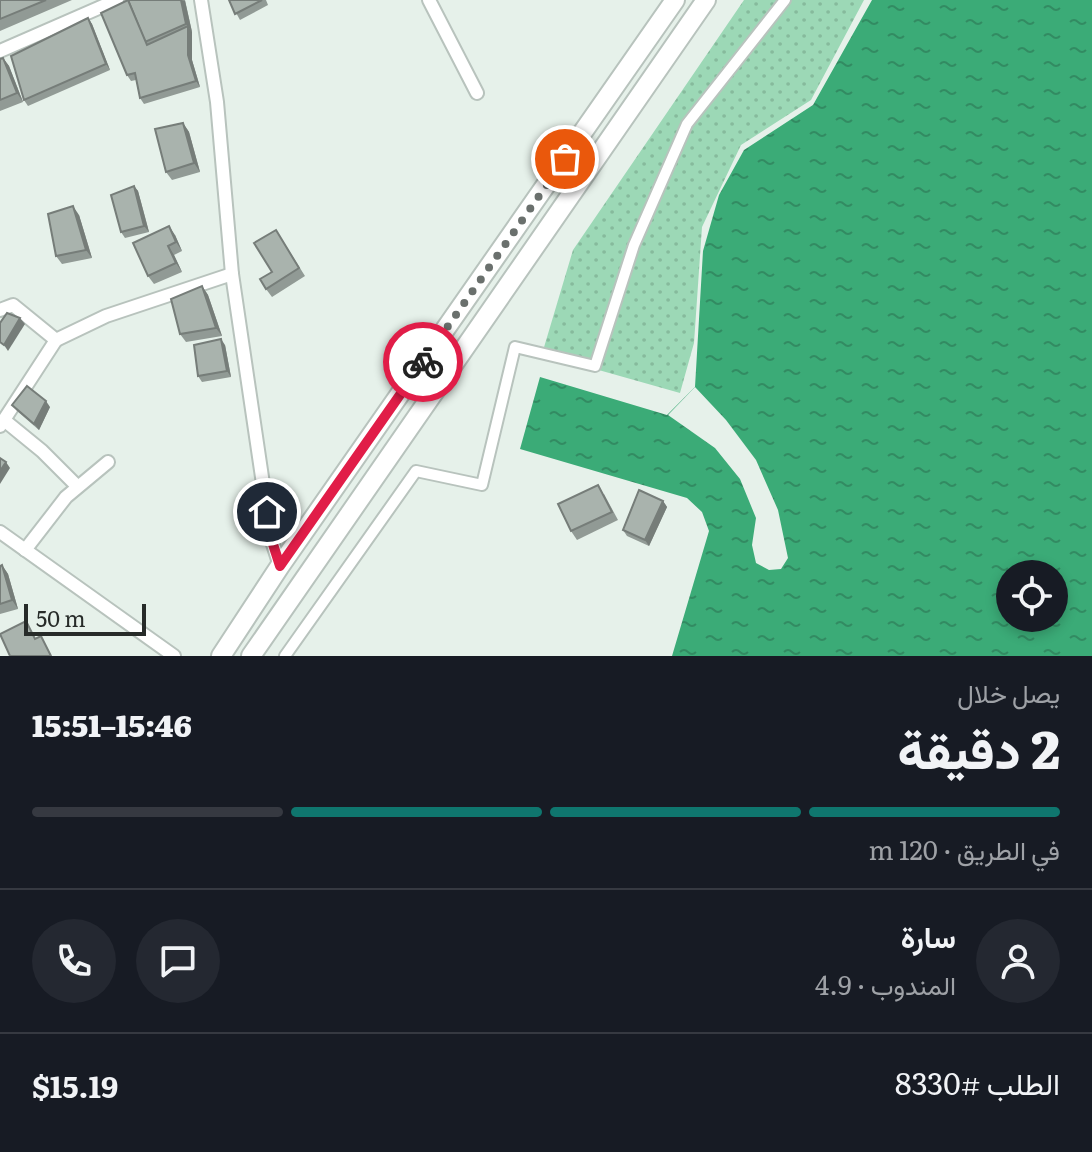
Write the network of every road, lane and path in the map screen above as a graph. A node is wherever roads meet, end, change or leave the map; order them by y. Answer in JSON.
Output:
{"nodes":[{"id":1,"x":117,"y":0,"type":"edge"},
{"id":2,"x":201,"y":0,"type":"edge"},
{"id":3,"x":429,"y":0,"type":"edge"},
{"id":4,"x":675,"y":0,"type":"edge"},
{"id":5,"x":706,"y":0,"type":"edge"},
{"id":6,"x":785,"y":0,"type":"edge"},
{"id":7,"x":0,"y":51,"type":"edge"},
{"id":8,"x":477,"y":93,"type":"dead end"},
{"id":9,"x":232,"y":274,"type":"junction"},
{"id":10,"x":0,"y":310,"type":"edge"},
{"id":11,"x":56,"y":340,"type":"junction"},
{"id":12,"x":2,"y":423,"type":"edge"},
{"id":13,"x":108,"y":462,"type":"dead end"},
{"id":14,"x":77,"y":486,"type":"junction"},
{"id":15,"x":0,"y":532,"type":"edge"},
{"id":16,"x":25,"y":550,"type":"junction"},
{"id":17,"x":280,"y":566,"type":"junction"},
{"id":18,"x":174,"y":656,"type":"edge"},
{"id":19,"x":221,"y":656,"type":"edge"},
{"id":20,"x":251,"y":656,"type":"edge"},
{"id":21,"x":285,"y":656,"type":"edge"}],
"edges":[{"from":1,"to":7,"type":"street"},
{"from":2,"to":9,"type":"street"},
{"from":3,"to":8,"type":"street"},
{"from":4,"to":17,"type":"main road"},
{"from":5,"to":20,"type":"main road"},
{"from":6,"to":21,"type":"street"},
{"from":9,"to":11,"type":"street"},
{"from":9,"to":17,"type":"street"},
{"from":10,"to":11,"type":"street"},
{"from":11,"to":12,"type":"street"},
{"from":12,"to":14,"type":"street"},
{"from":13,"to":14,"type":"street"},
{"from":14,"to":16,"type":"street"},
{"from":15,"to":16,"type":"street"},
{"from":16,"to":18,"type":"street"},
{"from":17,"to":19,"type":"main road"}]}
